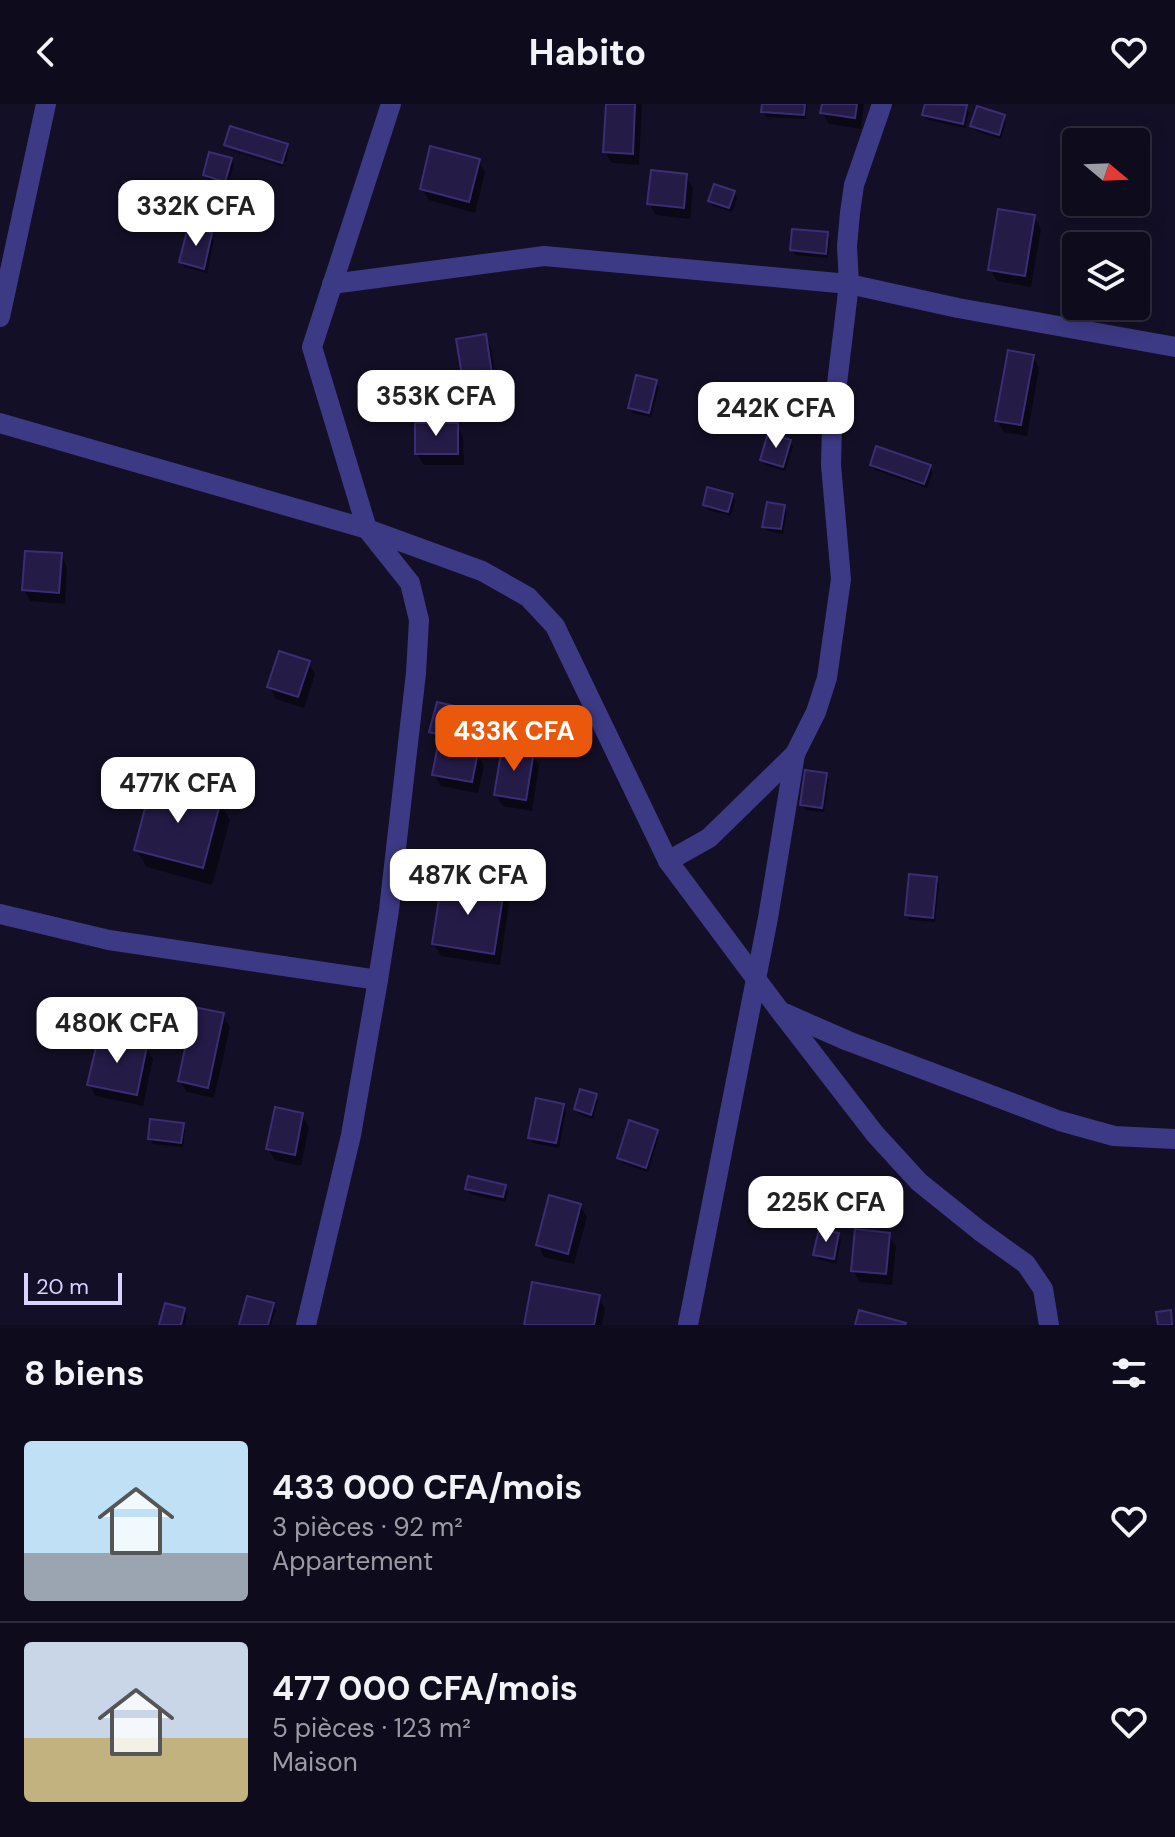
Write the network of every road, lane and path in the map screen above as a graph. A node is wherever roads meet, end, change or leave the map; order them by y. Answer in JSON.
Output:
{"nodes":[{"id":1,"x":46,"y":104,"type":"edge"},
{"id":2,"x":391,"y":104,"type":"edge"},
{"id":3,"x":882,"y":104,"type":"edge"},
{"id":4,"x":332,"y":284,"type":"junction"},
{"id":5,"x":849,"y":284,"type":"junction"},
{"id":6,"x":0,"y":317,"type":"edge"},
{"id":7,"x":1175,"y":347,"type":"edge"},
{"id":8,"x":0,"y":423,"type":"edge"},
{"id":9,"x":367,"y":529,"type":"junction"},
{"id":10,"x":795,"y":754,"type":"junction"},
{"id":11,"x":668,"y":861,"type":"junction"},
{"id":12,"x":0,"y":914,"type":"edge"},
{"id":13,"x":756,"y":979,"type":"junction"},
{"id":14,"x":378,"y":980,"type":"junction"},
{"id":15,"x":780,"y":1011,"type":"junction"},
{"id":16,"x":1175,"y":1139,"type":"edge"},
{"id":17,"x":306,"y":1325,"type":"edge"},
{"id":18,"x":688,"y":1325,"type":"edge"},
{"id":19,"x":1049,"y":1325,"type":"edge"}],
"edges":[{"from":1,"to":6,"type":"street"},
{"from":2,"to":4,"type":"street"},
{"from":3,"to":5,"type":"street"},
{"from":4,"to":5,"type":"street"},
{"from":4,"to":9,"type":"street"},
{"from":5,"to":7,"type":"street"},
{"from":5,"to":10,"type":"street"},
{"from":8,"to":9,"type":"street"},
{"from":9,"to":11,"type":"street"},
{"from":9,"to":14,"type":"street"},
{"from":10,"to":11,"type":"street"},
{"from":10,"to":13,"type":"street"},
{"from":11,"to":13,"type":"street"},
{"from":12,"to":14,"type":"street"},
{"from":13,"to":15,"type":"street"},
{"from":13,"to":18,"type":"street"},
{"from":14,"to":17,"type":"street"},
{"from":15,"to":16,"type":"street"},
{"from":15,"to":19,"type":"street"}]}
